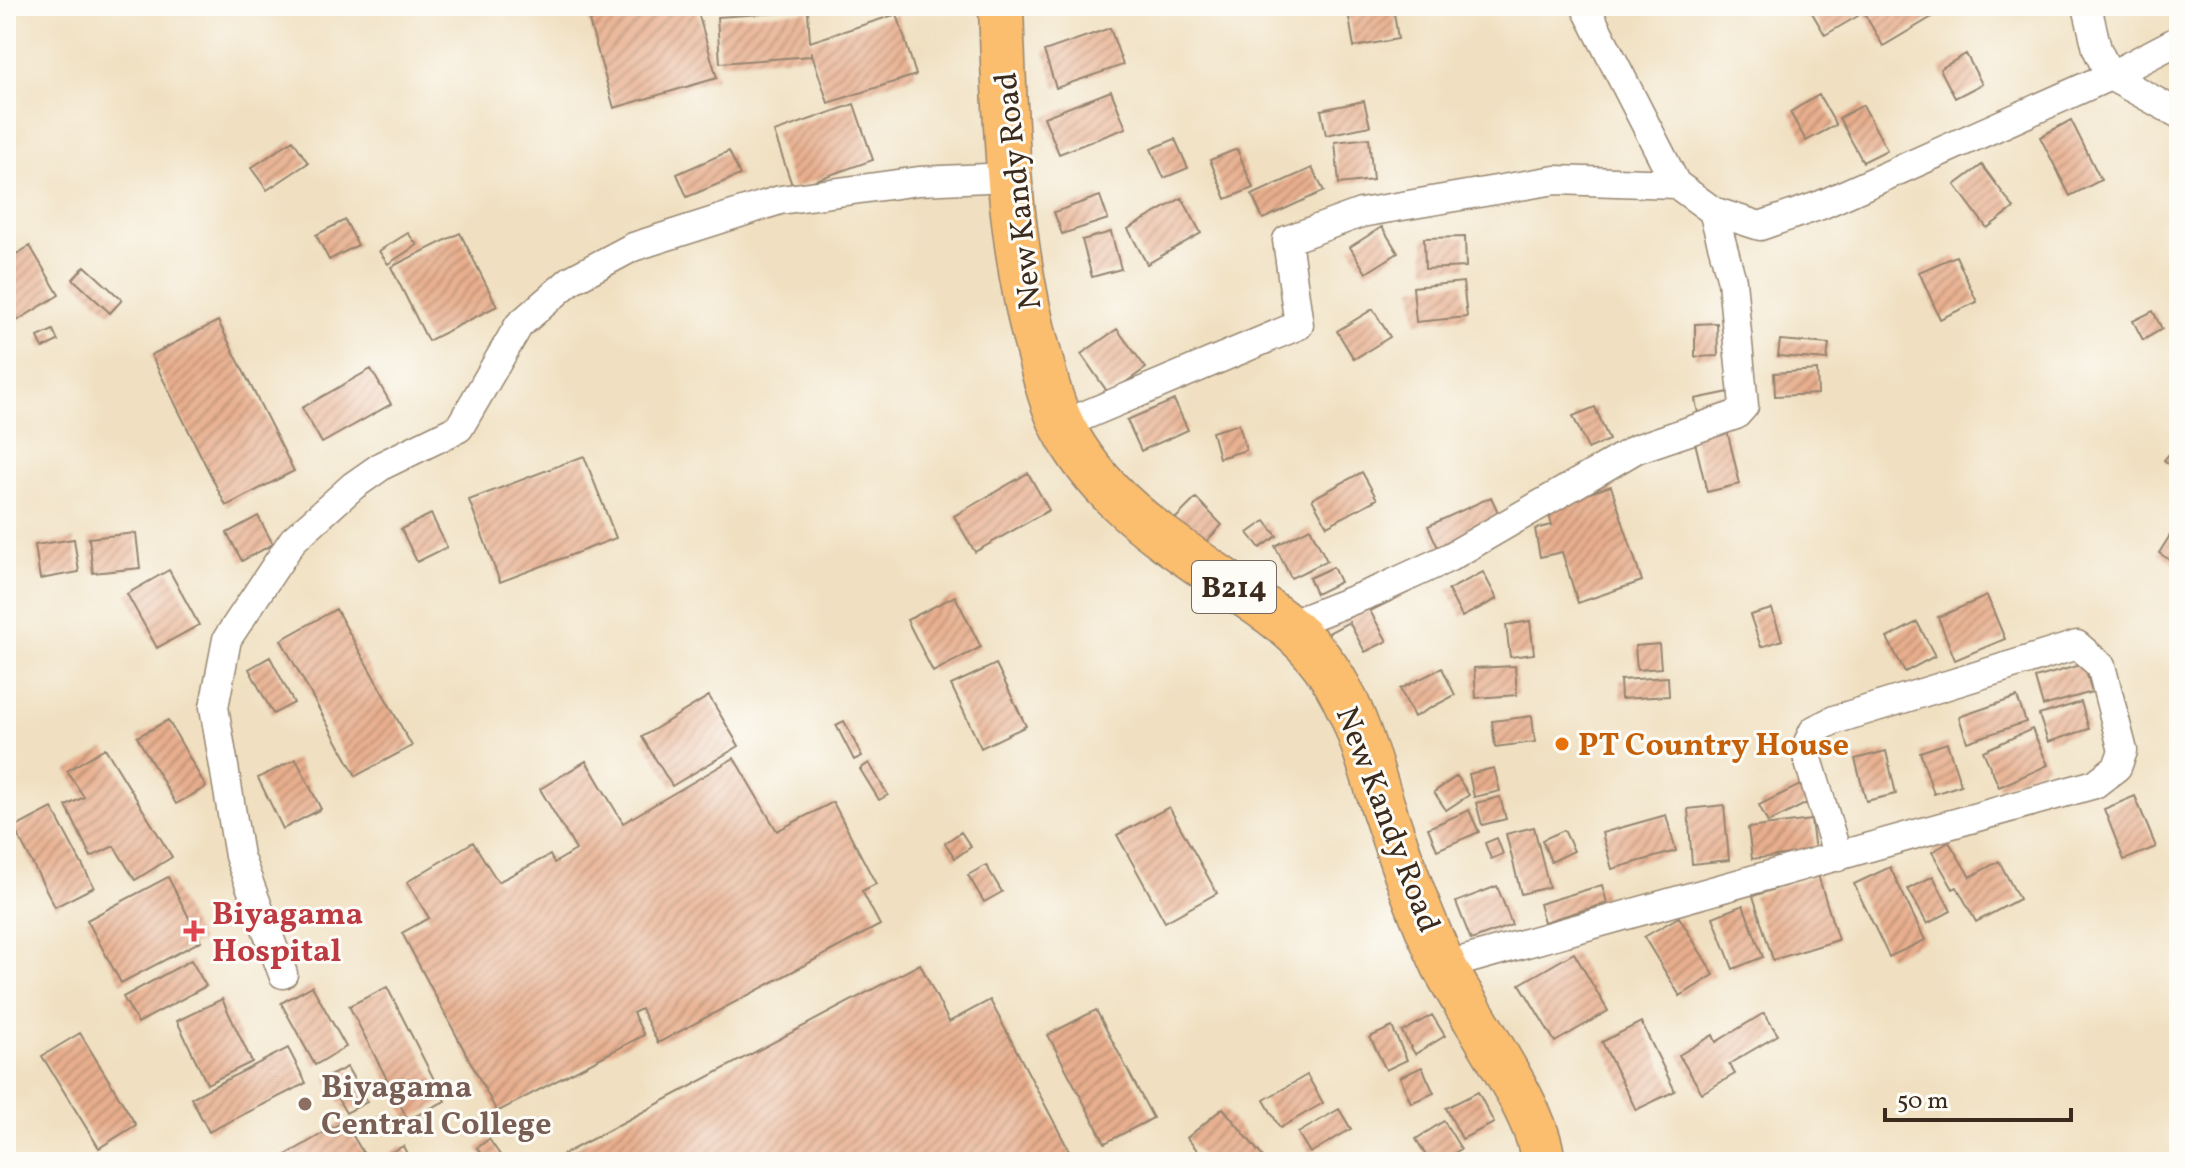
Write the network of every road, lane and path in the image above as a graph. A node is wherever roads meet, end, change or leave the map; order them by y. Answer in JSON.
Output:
{"nodes":[{"id":1,"x":1001,"y":6,"type":"edge"},
{"id":2,"x":1585,"y":6,"type":"edge"},
{"id":3,"x":2087,"y":6,"type":"edge"},
{"id":4,"x":2179,"y":40,"type":"edge"},
{"id":5,"x":2110,"y":76,"type":"junction"},
{"id":6,"x":2179,"y":114,"type":"edge"},
{"id":7,"x":1010,"y":177,"type":"junction"},
{"id":8,"x":1676,"y":184,"type":"junction"},
{"id":9,"x":1713,"y":211,"type":"junction"},
{"id":10,"x":1062,"y":425,"type":"junction"},
{"id":11,"x":1289,"y":625,"type":"junction"},
{"id":12,"x":1838,"y":857,"type":"junction"},
{"id":13,"x":1444,"y":966,"type":"junction"},
{"id":14,"x":283,"y":974,"type":"dead end"},
{"id":15,"x":1542,"y":1162,"type":"edge"}],
"edges":[{"from":1,"to":7,"type":"main road","name":"New Kandy Road","number":"B214"},
{"from":2,"to":8,"type":"street"},
{"from":3,"to":5,"type":"street"},
{"from":4,"to":5,"type":"street"},
{"from":5,"to":6,"type":"street"},
{"from":5,"to":9,"type":"street"},
{"from":7,"to":10,"type":"main road","name":"New Kandy Road","number":"B214"},
{"from":7,"to":14,"type":"street"},
{"from":8,"to":9,"type":"street"},
{"from":8,"to":10,"type":"street"},
{"from":9,"to":11,"type":"street"},
{"from":10,"to":11,"type":"main road","name":"New Kandy Road","number":"B214"},
{"from":11,"to":13,"type":"main road","name":"New Kandy Road","number":"B214"},
{"from":12,"to":12,"type":"street"},
{"from":12,"to":13,"type":"street"},
{"from":13,"to":15,"type":"main road","name":"New Kandy Road","number":"B214"}]}
